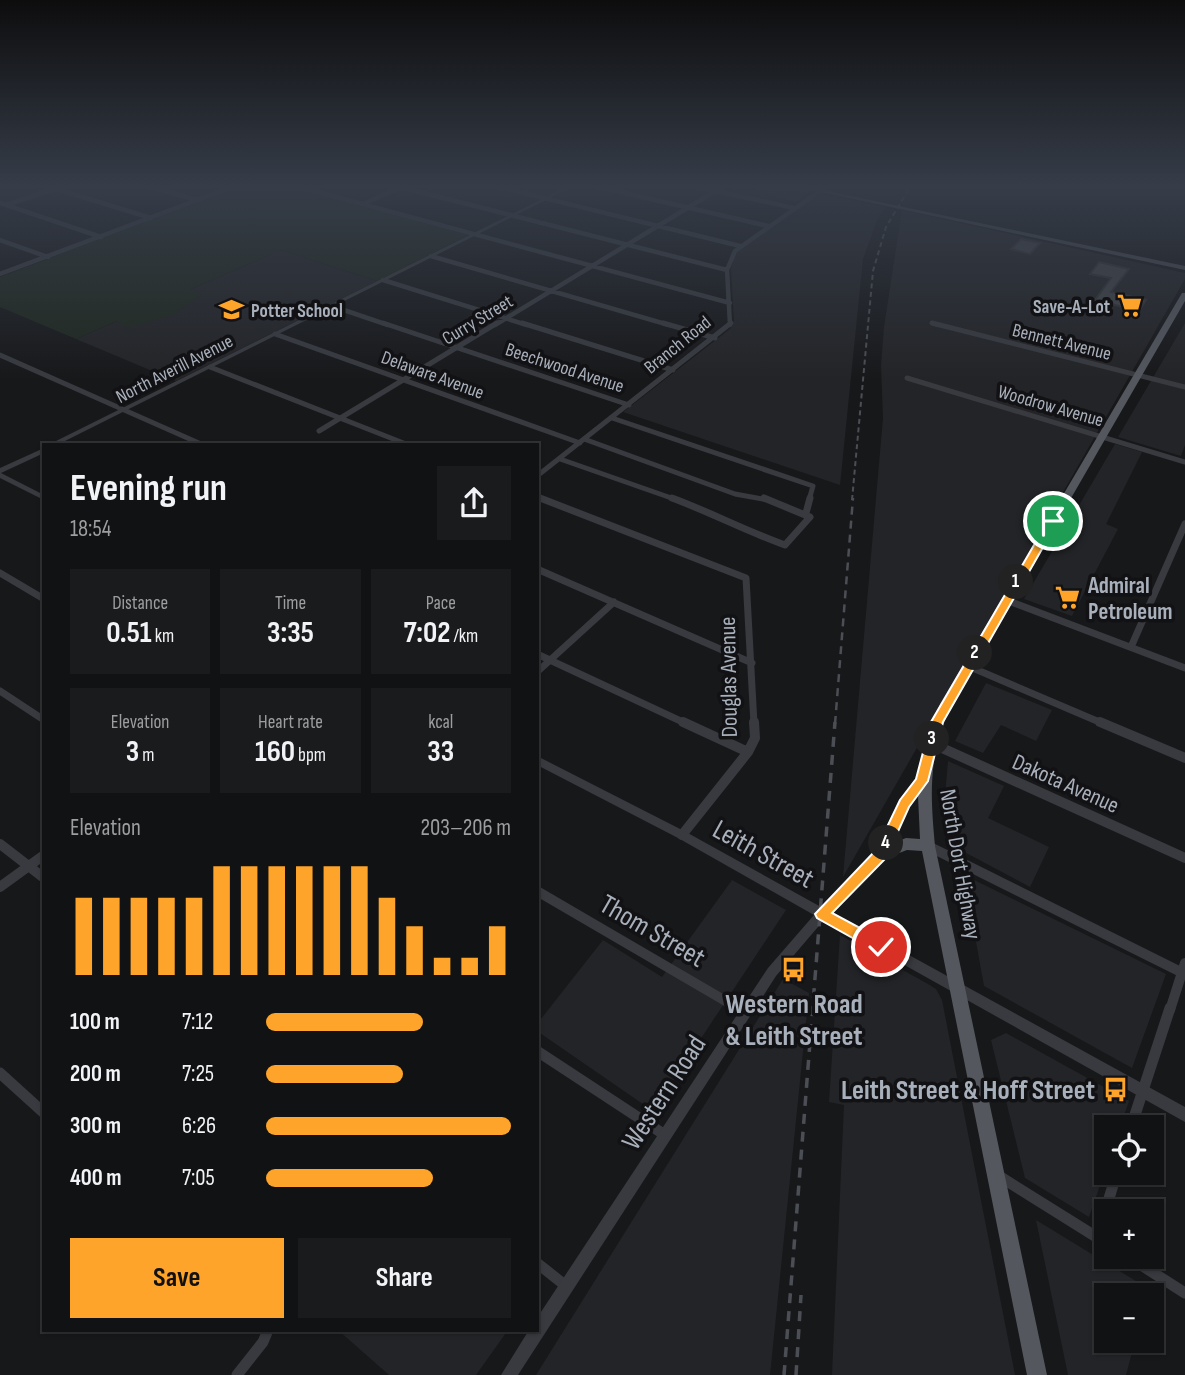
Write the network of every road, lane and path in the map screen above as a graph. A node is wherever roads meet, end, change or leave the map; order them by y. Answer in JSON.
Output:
{"nodes":[{"id":1,"x":32,"y":251,"type":"edge"},
{"id":2,"x":63,"y":251,"type":"edge"},
{"id":3,"x":441,"y":251,"type":"edge"},
{"id":4,"x":535,"y":251,"type":"edge"},
{"id":5,"x":616,"y":251,"type":"edge"},
{"id":6,"x":651,"y":251,"type":"edge"},
{"id":7,"x":734,"y":251,"type":"edge"},
{"id":8,"x":1105,"y":251,"type":"edge"},
{"id":9,"x":431,"y":256,"type":"junction"},
{"id":10,"x":48,"y":257,"type":"junction"},
{"id":11,"x":591,"y":266,"type":"junction"},
{"id":12,"x":1185,"y":268,"type":"edge"},
{"id":13,"x":727,"y":270,"type":"junction"},
{"id":14,"x":0,"y":274,"type":"edge"},
{"id":15,"x":383,"y":280,"type":"junction"},
{"id":16,"x":550,"y":291,"type":"junction"},
{"id":17,"x":1184,"y":298,"type":"edge"},
{"id":18,"x":730,"y":303,"type":"junction"},
{"id":19,"x":332,"y":306,"type":"junction"},
{"id":20,"x":505,"y":318,"type":"junction"},
{"id":21,"x":932,"y":323,"type":"dead end"},
{"id":22,"x":275,"y":334,"type":"junction"},
{"id":23,"x":715,"y":338,"type":"junction"},
{"id":24,"x":457,"y":348,"type":"junction"},
{"id":25,"x":0,"y":355,"type":"edge"},
{"id":26,"x":210,"y":367,"type":"junction"},
{"id":27,"x":673,"y":370,"type":"junction"},
{"id":28,"x":1137,"y":376,"type":"junction"},
{"id":29,"x":907,"y":379,"type":"dead end"},
{"id":30,"x":404,"y":380,"type":"junction"},
{"id":31,"x":1185,"y":387,"type":"edge"},
{"id":32,"x":629,"y":405,"type":"junction"},
{"id":33,"x":124,"y":410,"type":"junction"},
{"id":34,"x":341,"y":418,"type":"junction"},
{"id":35,"x":612,"y":418,"type":"junction"},
{"id":36,"x":319,"y":431,"type":"dead end"},
{"id":37,"x":1104,"y":436,"type":"junction"},
{"id":38,"x":582,"y":441,"type":"junction"},
{"id":39,"x":56,"y":443,"type":"edge"},
{"id":40,"x":199,"y":443,"type":"edge"},
{"id":41,"x":404,"y":443,"type":"edge"},
{"id":42,"x":42,"y":451,"type":"edge"},
{"id":43,"x":560,"y":459,"type":"junction"},
{"id":44,"x":1185,"y":462,"type":"edge"},
{"id":45,"x":0,"y":473,"type":"edge"},
{"id":46,"x":539,"y":475,"type":"edge"},
{"id":47,"x":42,"y":497,"type":"edge"},
{"id":48,"x":539,"y":498,"type":"edge"},
{"id":49,"x":806,"y":513,"type":"junction"},
{"id":50,"x":1185,"y":524,"type":"edge"},
{"id":51,"x":539,"y":570,"type":"edge"},
{"id":52,"x":0,"y":573,"type":"edge"},
{"id":53,"x":42,"y":598,"type":"edge"},
{"id":54,"x":1006,"y":600,"type":"junction"},
{"id":55,"x":614,"y":602,"type":"junction"},
{"id":56,"x":1131,"y":647,"type":"junction"},
{"id":57,"x":539,"y":655,"type":"edge"},
{"id":58,"x":551,"y":660,"type":"junction"},
{"id":59,"x":752,"y":663,"type":"junction"},
{"id":60,"x":968,"y":666,"type":"junction"},
{"id":61,"x":1185,"y":668,"type":"edge"},
{"id":62,"x":539,"y":670,"type":"edge"},
{"id":63,"x":0,"y":691,"type":"edge"},
{"id":64,"x":42,"y":719,"type":"edge"},
{"id":65,"x":932,"y":743,"type":"junction"},
{"id":66,"x":748,"y":752,"type":"junction"},
{"id":67,"x":1185,"y":758,"type":"edge"},
{"id":68,"x":539,"y":761,"type":"edge"},
{"id":69,"x":922,"y":781,"type":"junction"},
{"id":70,"x":682,"y":835,"type":"junction"},
{"id":71,"x":0,"y":844,"type":"edge"},
{"id":72,"x":928,"y":846,"type":"junction"},
{"id":73,"x":881,"y":854,"type":"junction"},
{"id":74,"x":42,"y":856,"type":"edge"},
{"id":75,"x":1185,"y":858,"type":"edge"},
{"id":76,"x":28,"y":866,"type":"junction"},
{"id":77,"x":42,"y":876,"type":"edge"},
{"id":78,"x":0,"y":887,"type":"edge"},
{"id":79,"x":539,"y":892,"type":"edge"},
{"id":80,"x":822,"y":914,"type":"junction"},
{"id":81,"x":1184,"y":970,"type":"edge"},
{"id":82,"x":959,"y":989,"type":"junction"},
{"id":83,"x":745,"y":1012,"type":"junction"},
{"id":84,"x":539,"y":1052,"type":"edge"},
{"id":85,"x":0,"y":1073,"type":"edge"},
{"id":86,"x":1142,"y":1091,"type":"junction"},
{"id":87,"x":42,"y":1111,"type":"edge"},
{"id":88,"x":1135,"y":1115,"type":"edge"},
{"id":89,"x":1185,"y":1115,"type":"edge"},
{"id":90,"x":665,"y":1135,"type":"junction"},
{"id":91,"x":996,"y":1175,"type":"junction"},
{"id":92,"x":1094,"y":1236,"type":"edge"},
{"id":93,"x":539,"y":1265,"type":"edge"},
{"id":94,"x":1147,"y":1269,"type":"edge"},
{"id":95,"x":566,"y":1286,"type":"junction"},
{"id":96,"x":1185,"y":1293,"type":"edge"},
{"id":97,"x":539,"y":1328,"type":"edge"},
{"id":98,"x":267,"y":1332,"type":"edge"},
{"id":99,"x":537,"y":1332,"type":"edge"},
{"id":100,"x":237,"y":1375,"type":"edge"},
{"id":101,"x":509,"y":1375,"type":"edge"},
{"id":102,"x":1037,"y":1375,"type":"edge"}],
"edges":[{"from":1,"to":10,"type":"street"},
{"from":2,"to":10,"type":"street"},
{"from":3,"to":9,"type":"street","name":"North Averill Avenue"},
{"from":4,"to":11,"type":"street"},
{"from":5,"to":11,"type":"street","name":"Curry Street"},
{"from":6,"to":13,"type":"street"},
{"from":7,"to":13,"type":"street"},
{"from":8,"to":12,"type":"main road"},
{"from":9,"to":15,"type":"street","name":"North Averill Avenue"},
{"from":9,"to":16,"type":"street"},
{"from":10,"to":14,"type":"street"},
{"from":11,"to":16,"type":"street","name":"Curry Street"},
{"from":11,"to":18,"type":"street"},
{"from":13,"to":18,"type":"street","name":"Branch Road"},
{"from":15,"to":19,"type":"street","name":"North Averill Avenue"},
{"from":15,"to":20,"type":"street"},
{"from":16,"to":20,"type":"street","name":"Curry Street"},
{"from":16,"to":23,"type":"street"},
{"from":17,"to":28,"type":"main road","name":"North Dort Highway"},
{"from":18,"to":23,"type":"street","name":"Branch Road"},
{"from":19,"to":22,"type":"street","name":"North Averill Avenue"},
{"from":19,"to":24,"type":"street","name":"Beechwood Avenue"},
{"from":20,"to":24,"type":"street","name":"Curry Street"},
{"from":20,"to":27,"type":"street"},
{"from":21,"to":28,"type":"street","name":"Bennett Avenue"},
{"from":22,"to":26,"type":"street","name":"North Averill Avenue"},
{"from":22,"to":30,"type":"street","name":"Delaware Avenue"},
{"from":23,"to":27,"type":"street","name":"Branch Road"},
{"from":24,"to":30,"type":"street","name":"Curry Street"},
{"from":24,"to":32,"type":"street","name":"Beechwood Avenue"},
{"from":25,"to":33,"type":"street"},
{"from":26,"to":33,"type":"street","name":"North Averill Avenue"},
{"from":26,"to":34,"type":"street"},
{"from":27,"to":32,"type":"street","name":"Branch Road"},
{"from":28,"to":31,"type":"street","name":"Bennett Avenue"},
{"from":28,"to":37,"type":"main road","name":"North Dort Highway"},
{"from":29,"to":37,"type":"street","name":"Woodrow Avenue"},
{"from":30,"to":34,"type":"street","name":"Curry Street"},
{"from":30,"to":38,"type":"street","name":"Delaware Avenue"},
{"from":32,"to":35,"type":"street","name":"Branch Road"},
{"from":33,"to":39,"type":"street","name":"North Averill Avenue"},
{"from":33,"to":40,"type":"street"},
{"from":34,"to":36,"type":"street","name":"Curry Street"},
{"from":34,"to":41,"type":"street"},
{"from":35,"to":38,"type":"street","name":"Branch Road"},
{"from":35,"to":49,"type":"street"},
{"from":37,"to":44,"type":"street","name":"Woodrow Avenue"},
{"from":37,"to":54,"type":"main road","name":"North Dort Highway"},
{"from":38,"to":43,"type":"street","name":"Branch Road"},
{"from":38,"to":49,"type":"street","name":"Delaware Avenue"},
{"from":42,"to":45,"type":"street"},
{"from":43,"to":46,"type":"street","name":"Branch Road"},
{"from":43,"to":49,"type":"street"},
{"from":45,"to":47,"type":"street"},
{"from":48,"to":59,"type":"street","name":"Douglas Avenue"},
{"from":50,"to":56,"type":"street"},
{"from":51,"to":55,"type":"street"},
{"from":52,"to":53,"type":"street"},
{"from":54,"to":56,"type":"street"},
{"from":54,"to":60,"type":"main road","name":"North Dort Highway"},
{"from":55,"to":58,"type":"street"},
{"from":55,"to":59,"type":"street"},
{"from":56,"to":61,"type":"street"},
{"from":57,"to":58,"type":"street"},
{"from":58,"to":62,"type":"street"},
{"from":58,"to":66,"type":"street"},
{"from":59,"to":66,"type":"street","name":"Douglas Avenue"},
{"from":60,"to":65,"type":"main road","name":"North Dort Highway"},
{"from":60,"to":67,"type":"street"},
{"from":63,"to":64,"type":"street"},
{"from":65,"to":69,"type":"main road","name":"North Dort Highway"},
{"from":65,"to":75,"type":"street","name":"Dakota Avenue"},
{"from":66,"to":70,"type":"street","name":"Douglas Avenue"},
{"from":68,"to":70,"type":"street","name":"Leith Street"},
{"from":69,"to":72,"type":"main road","name":"North Dort Highway"},
{"from":69,"to":73,"type":"main road"},
{"from":70,"to":80,"type":"street","name":"Leith Street"},
{"from":71,"to":76,"type":"street"},
{"from":72,"to":73,"type":"main road"},
{"from":72,"to":81,"type":"street"},
{"from":72,"to":82,"type":"main road","name":"North Dort Highway"},
{"from":73,"to":80,"type":"street","name":"Western Road"},
{"from":74,"to":76,"type":"street"},
{"from":76,"to":77,"type":"street"},
{"from":76,"to":78,"type":"street"},
{"from":79,"to":83,"type":"street","name":"Thom Street"},
{"from":80,"to":82,"type":"street","name":"Leith Street"},
{"from":80,"to":83,"type":"street","name":"Western Road"},
{"from":81,"to":86,"type":"street"},
{"from":82,"to":86,"type":"street","name":"Leith Street"},
{"from":82,"to":91,"type":"main road","name":"North Dort Highway"},
{"from":83,"to":90,"type":"street","name":"Western Road"},
{"from":84,"to":90,"type":"street"},
{"from":85,"to":87,"type":"street"},
{"from":86,"to":88,"type":"street"},
{"from":86,"to":89,"type":"street","name":"Leith Street"},
{"from":90,"to":95,"type":"street","name":"Western Road"},
{"from":91,"to":92,"type":"street"},
{"from":91,"to":102,"type":"main road","name":"North Dort Highway"},
{"from":93,"to":95,"type":"street"},
{"from":94,"to":96,"type":"street"},
{"from":95,"to":97,"type":"street","name":"Western Road"},
{"from":98,"to":100,"type":"street"},
{"from":99,"to":101,"type":"street","name":"Western Road"}]}
